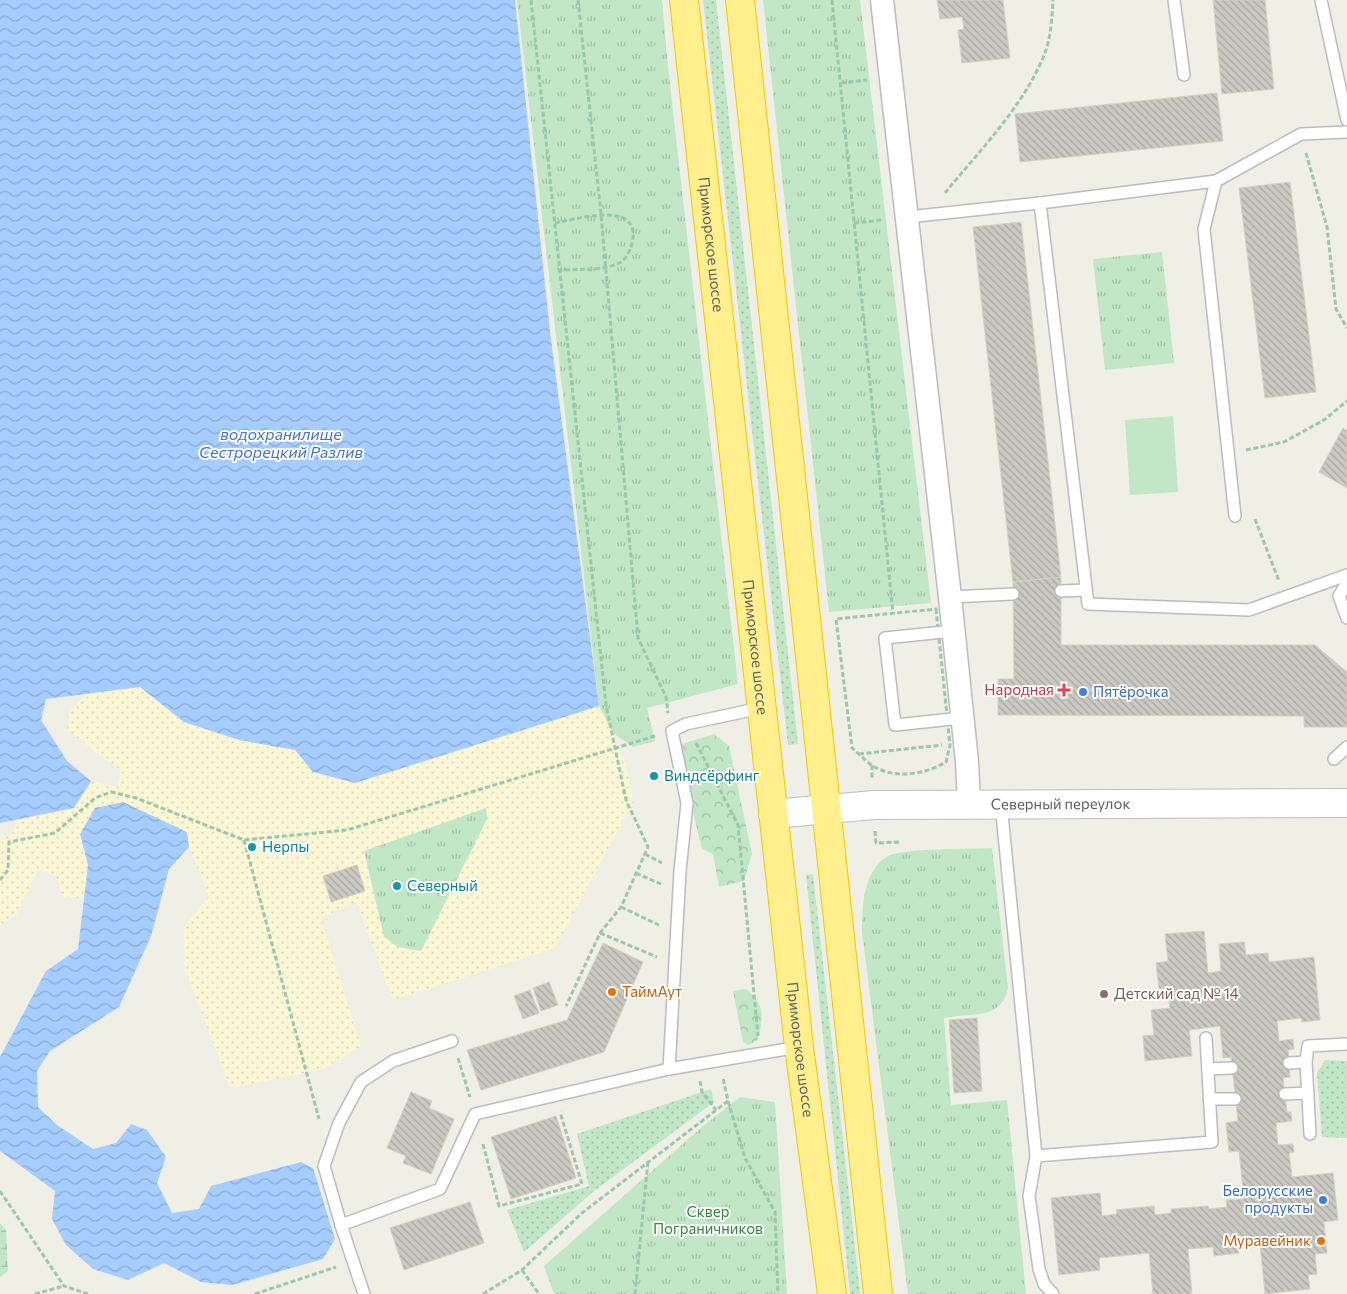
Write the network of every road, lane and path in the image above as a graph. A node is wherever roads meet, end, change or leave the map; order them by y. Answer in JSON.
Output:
{"nodes":[{"id":1,"x":531,"y":0,"type":"edge"},
{"id":2,"x":578,"y":0,"type":"edge"},
{"id":3,"x":684,"y":0,"type":"edge"},
{"id":4,"x":740,"y":0,"type":"edge"},
{"id":5,"x":832,"y":0,"type":"edge"},
{"id":6,"x":882,"y":0,"type":"edge"},
{"id":7,"x":1053,"y":0,"type":"edge"},
{"id":8,"x":1174,"y":0,"type":"edge"},
{"id":9,"x":1321,"y":0,"type":"edge"},
{"id":10,"x":1184,"y":75,"type":"dead end"},
{"id":11,"x":1347,"y":120,"type":"edge"},
{"id":12,"x":1347,"y":132,"type":"edge"},
{"id":13,"x":1301,"y":134,"type":"junction"},
{"id":14,"x":1216,"y":181,"type":"junction"},
{"id":15,"x":1040,"y":203,"type":"junction"},
{"id":16,"x":601,"y":214,"type":"junction"},
{"id":17,"x":917,"y":216,"type":"junction"},
{"id":18,"x":555,"y":223,"type":"junction"},
{"id":19,"x":605,"y":266,"type":"junction"},
{"id":20,"x":560,"y":270,"type":"junction"},
{"id":21,"x":1347,"y":328,"type":"edge"},
{"id":22,"x":1347,"y":401,"type":"edge"},
{"id":23,"x":1229,"y":454,"type":"junction"},
{"id":24,"x":1253,"y":515,"type":"dead end"},
{"id":25,"x":1235,"y":516,"type":"dead end"},
{"id":26,"x":1347,"y":576,"type":"edge"},
{"id":27,"x":1347,"y":583,"type":"edge"},
{"id":28,"x":1086,"y":590,"type":"junction"},
{"id":29,"x":1061,"y":591,"type":"dead end"},
{"id":30,"x":1013,"y":594,"type":"dead end"},
{"id":31,"x":950,"y":597,"type":"junction"},
{"id":32,"x":1286,"y":598,"type":"junction"},
{"id":33,"x":893,"y":614,"type":"dead end"},
{"id":34,"x":1347,"y":618,"type":"edge"},
{"id":35,"x":953,"y":631,"type":"junction"},
{"id":36,"x":762,"y":708,"type":"junction"},
{"id":37,"x":962,"y":718,"type":"junction"},
{"id":38,"x":686,"y":724,"type":"junction"},
{"id":39,"x":672,"y":731,"type":"junction"},
{"id":40,"x":950,"y":744,"type":"dead end"},
{"id":41,"x":1347,"y":747,"type":"edge"},
{"id":42,"x":614,"y":748,"type":"junction"},
{"id":43,"x":859,"y":754,"type":"dead end"},
{"id":44,"x":1334,"y":759,"type":"dead end"},
{"id":45,"x":1347,"y":803,"type":"edge"},
{"id":46,"x":969,"y":804,"type":"junction"},
{"id":47,"x":1001,"y":804,"type":"junction"},
{"id":48,"x":825,"y":808,"type":"junction"},
{"id":49,"x":773,"y":814,"type":"junction"},
{"id":50,"x":244,"y":840,"type":"junction"},
{"id":51,"x":900,"y":842,"type":"dead end"},
{"id":52,"x":876,"y":843,"type":"dead end"},
{"id":53,"x":636,"y":873,"type":"junction"},
{"id":54,"x":0,"y":880,"type":"edge"},
{"id":55,"x":679,"y":892,"type":"junction"},
{"id":56,"x":621,"y":907,"type":"junction"},
{"id":57,"x":600,"y":933,"type":"junction"},
{"id":58,"x":676,"y":933,"type":"junction"},
{"id":59,"x":676,"y":964,"type":"junction"},
{"id":60,"x":566,"y":1006,"type":"dead end"},
{"id":61,"x":1206,"y":1038,"type":"dead end"},
{"id":62,"x":452,"y":1041,"type":"joint"},
{"id":63,"x":1347,"y":1044,"type":"edge"},
{"id":64,"x":799,"y":1047,"type":"junction"},
{"id":65,"x":760,"y":1054,"type":"junction"},
{"id":66,"x":719,"y":1060,"type":"junction"},
{"id":67,"x":1306,"y":1062,"type":"junction"},
{"id":68,"x":1289,"y":1063,"type":"dead end"},
{"id":69,"x":696,"y":1064,"type":"junction"},
{"id":70,"x":669,"y":1068,"type":"junction"},
{"id":71,"x":1232,"y":1068,"type":"dead end"},
{"id":72,"x":1208,"y":1069,"type":"junction"},
{"id":73,"x":1308,"y":1093,"type":"junction"},
{"id":74,"x":1285,"y":1094,"type":"dead end"},
{"id":75,"x":555,"y":1095,"type":"junction"},
{"id":76,"x":1209,"y":1099,"type":"junction"},
{"id":77,"x":1235,"y":1099,"type":"dead end"},
{"id":78,"x":728,"y":1101,"type":"junction"},
{"id":79,"x":716,"y":1110,"type":"junction"},
{"id":80,"x":475,"y":1114,"type":"junction"},
{"id":81,"x":1310,"y":1134,"type":"dead end"},
{"id":82,"x":328,"y":1154,"type":"junction"},
{"id":83,"x":1036,"y":1156,"type":"junction"},
{"id":84,"x":648,"y":1161,"type":"junction"},
{"id":85,"x":0,"y":1191,"type":"edge"},
{"id":86,"x":341,"y":1225,"type":"junction"},
{"id":87,"x":353,"y":1261,"type":"junction"},
{"id":88,"x":522,"y":1270,"type":"junction"},
{"id":89,"x":64,"y":1286,"type":"junction"},
{"id":90,"x":35,"y":1294,"type":"edge"},
{"id":91,"x":88,"y":1294,"type":"edge"},
{"id":92,"x":256,"y":1294,"type":"edge"},
{"id":93,"x":364,"y":1294,"type":"edge"},
{"id":94,"x":483,"y":1294,"type":"edge"},
{"id":95,"x":539,"y":1294,"type":"edge"},
{"id":96,"x":635,"y":1294,"type":"edge"},
{"id":97,"x":778,"y":1294,"type":"edge"},
{"id":98,"x":832,"y":1294,"type":"edge"},
{"id":99,"x":878,"y":1294,"type":"edge"},
{"id":100,"x":1053,"y":1294,"type":"edge"}],
"edges":[{"from":1,"to":18,"type":"path"},
{"from":2,"to":16,"type":"path"},
{"from":3,"to":36,"type":"highway","name":"Приморское шоссе"},
{"from":4,"to":48,"type":"highway"},
{"from":5,"to":33,"type":"path"},
{"from":6,"to":17,"type":"street"},
{"from":7,"to":17,"type":"path"},
{"from":8,"to":10,"type":"lane"},
{"from":9,"to":11,"type":"lane"},
{"from":12,"to":13,"type":"lane"},
{"from":13,"to":14,"type":"lane"},
{"from":13,"to":21,"type":"path"},
{"from":14,"to":15,"type":"lane"},
{"from":14,"to":23,"type":"lane"},
{"from":15,"to":17,"type":"lane"},
{"from":15,"to":28,"type":"lane"},
{"from":16,"to":18,"type":"path"},
{"from":16,"to":19,"type":"path"},
{"from":16,"to":19,"type":"path"},
{"from":17,"to":31,"type":"street"},
{"from":18,"to":20,"type":"path"},
{"from":19,"to":20,"type":"path"},
{"from":19,"to":39,"type":"path"},
{"from":20,"to":42,"type":"path"},
{"from":22,"to":23,"type":"path"},
{"from":23,"to":25,"type":"lane"},
{"from":24,"to":32,"type":"path"},
{"from":26,"to":32,"type":"lane"},
{"from":27,"to":34,"type":"lane"},
{"from":28,"to":29,"type":"lane"},
{"from":28,"to":32,"type":"lane"},
{"from":30,"to":31,"type":"lane"},
{"from":31,"to":35,"type":"street"},
{"from":35,"to":37,"type":"street"},
{"from":35,"to":37,"type":"lane"},
{"from":36,"to":38,"type":"lane"},
{"from":36,"to":49,"type":"highway","name":"Приморское шоссе"},
{"from":37,"to":46,"type":"street"},
{"from":38,"to":39,"type":"lane"},
{"from":38,"to":65,"type":"path"},
{"from":39,"to":42,"type":"path"},
{"from":39,"to":55,"type":"lane"},
{"from":40,"to":43,"type":"path"},
{"from":41,"to":44,"type":"lane"},
{"from":42,"to":50,"type":"path"},
{"from":42,"to":53,"type":"path"},
{"from":45,"to":47,"type":"main road","name":"Северный переулок"},
{"from":46,"to":47,"type":"main road","name":"Северный переулок"},
{"from":46,"to":48,"type":"main road","name":"Северный переулок"},
{"from":47,"to":83,"type":"lane"},
{"from":48,"to":49,"type":"main road","name":"Северный переулок"},
{"from":48,"to":99,"type":"highway"},
{"from":49,"to":64,"type":"highway","name":"Приморское шоссе"},
{"from":50,"to":54,"type":"path"},
{"from":50,"to":82,"type":"path"},
{"from":51,"to":52,"type":"path"},
{"from":53,"to":55,"type":"path"},
{"from":53,"to":56,"type":"path"},
{"from":55,"to":58,"type":"lane"},
{"from":56,"to":57,"type":"path"},
{"from":56,"to":58,"type":"path"},
{"from":57,"to":59,"type":"path"},
{"from":57,"to":60,"type":"path"},
{"from":58,"to":59,"type":"lane"},
{"from":59,"to":70,"type":"lane"},
{"from":61,"to":72,"type":"lane"},
{"from":62,"to":80,"type":"path"},
{"from":62,"to":82,"type":"lane"},
{"from":63,"to":67,"type":"lane"},
{"from":64,"to":65,"type":"lane"},
{"from":64,"to":98,"type":"highway","name":"Приморское шоссе"},
{"from":65,"to":66,"type":"lane"},
{"from":66,"to":69,"type":"lane"},
{"from":66,"to":78,"type":"path"},
{"from":67,"to":68,"type":"lane"},
{"from":67,"to":73,"type":"lane"},
{"from":69,"to":70,"type":"lane"},
{"from":69,"to":79,"type":"path"},
{"from":70,"to":75,"type":"lane"},
{"from":71,"to":72,"type":"lane"},
{"from":72,"to":76,"type":"lane"},
{"from":73,"to":74,"type":"lane"},
{"from":73,"to":81,"type":"lane"},
{"from":75,"to":80,"type":"lane"},
{"from":75,"to":80,"type":"path"},
{"from":76,"to":77,"type":"lane"},
{"from":76,"to":83,"type":"lane"},
{"from":78,"to":79,"type":"path"},
{"from":78,"to":97,"type":"path"},
{"from":79,"to":84,"type":"path"},
{"from":80,"to":86,"type":"lane"},
{"from":82,"to":86,"type":"lane"},
{"from":83,"to":100,"type":"lane"},
{"from":84,"to":88,"type":"path"},
{"from":84,"to":96,"type":"path"},
{"from":85,"to":89,"type":"path"},
{"from":86,"to":87,"type":"lane"},
{"from":87,"to":92,"type":"path"},
{"from":87,"to":93,"type":"lane"},
{"from":88,"to":94,"type":"path"},
{"from":88,"to":95,"type":"path"},
{"from":89,"to":90,"type":"path"},
{"from":89,"to":91,"type":"path"}]}
